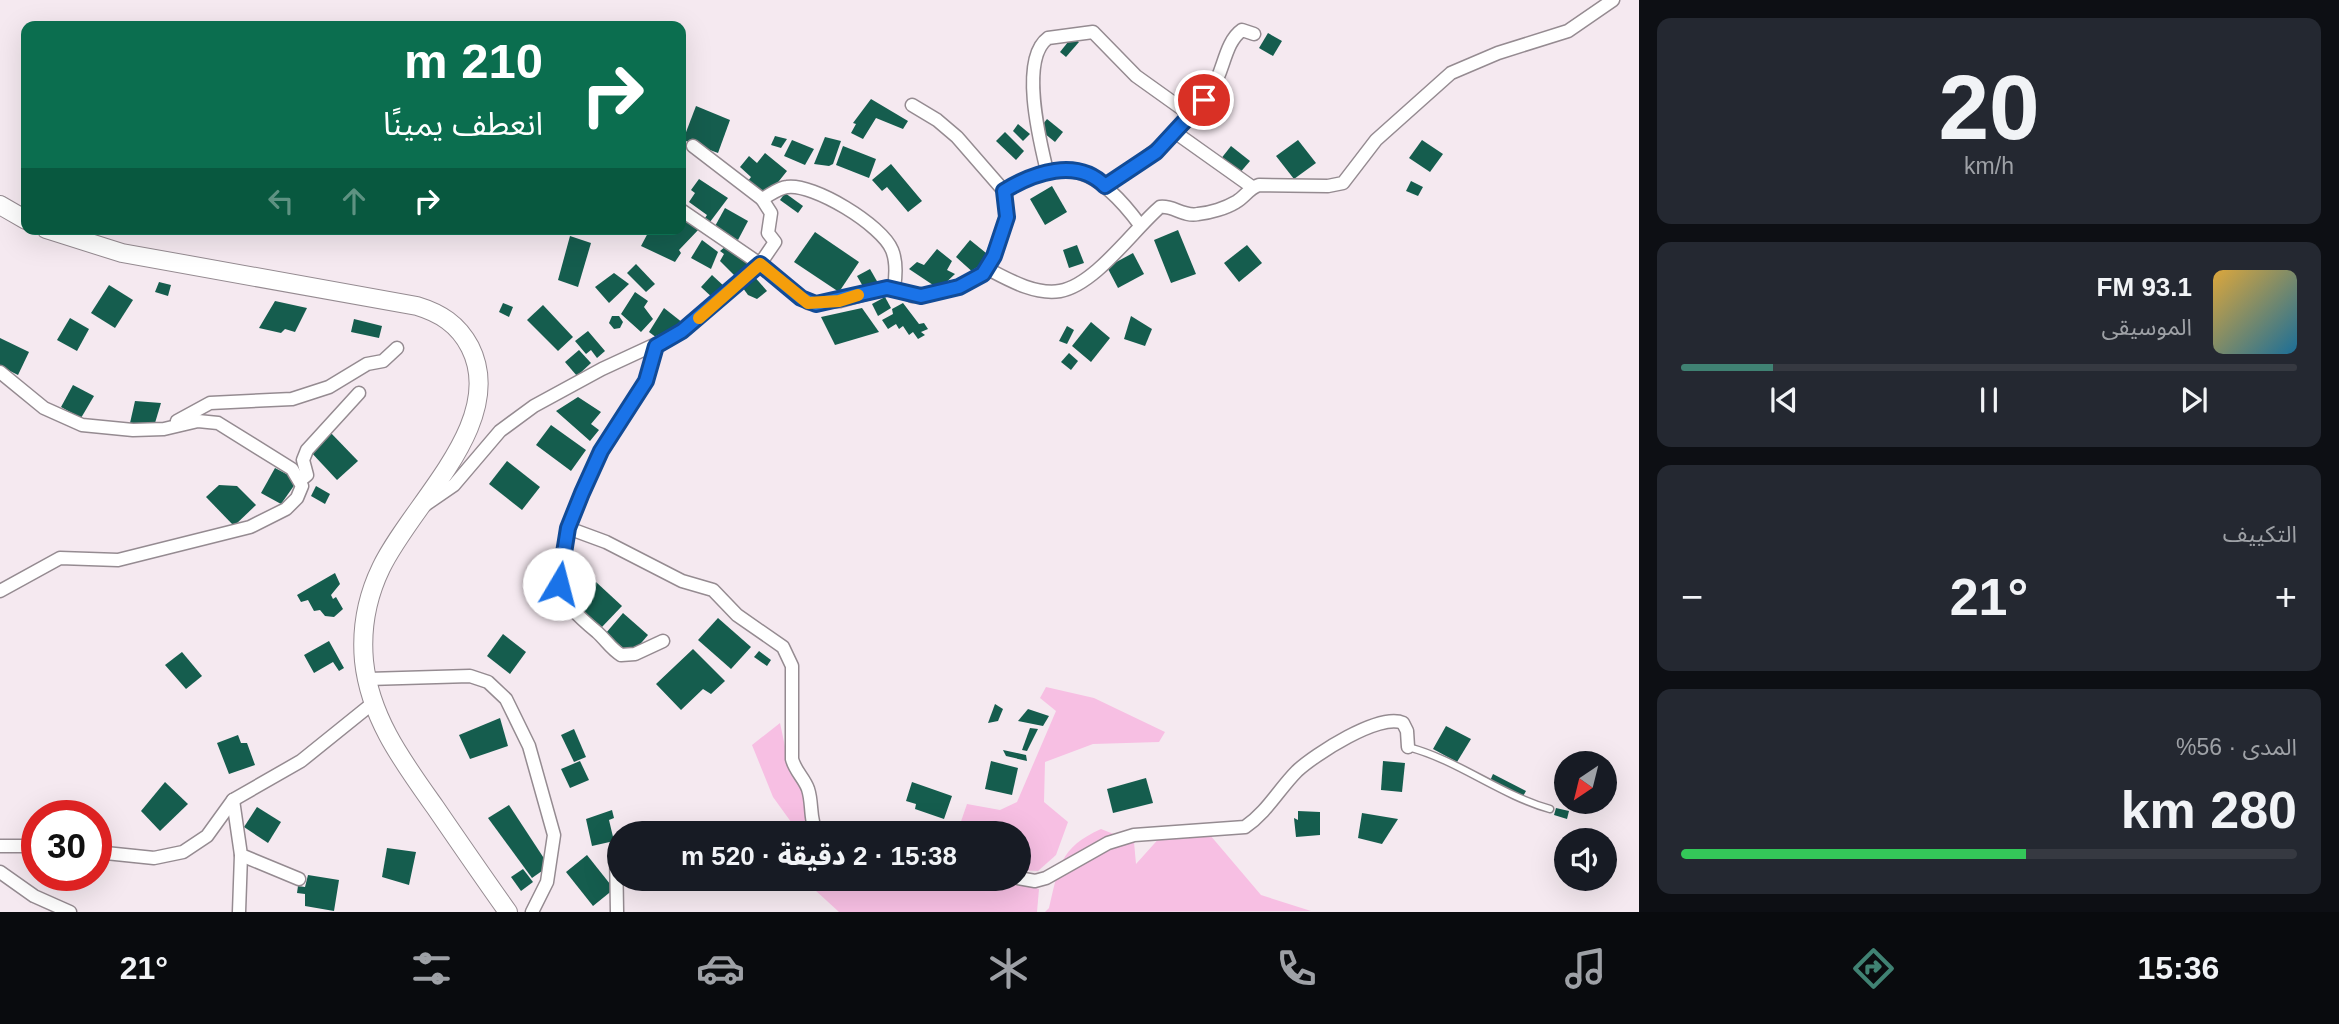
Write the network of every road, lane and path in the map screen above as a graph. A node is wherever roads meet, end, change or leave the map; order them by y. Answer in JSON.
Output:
{"nodes":[{"id":1,"x":1613,"y":0,"type":"edge"},
{"id":2,"x":1254,"y":34,"type":"dead end"},
{"id":3,"x":912,"y":106,"type":"dead end"},
{"id":4,"x":1192,"y":116,"type":"junction"},
{"id":5,"x":1176,"y":133,"type":"junction"},
{"id":6,"x":693,"y":146,"type":"dead end"},
{"id":7,"x":1047,"y":171,"type":"junction"},
{"id":8,"x":1105,"y":186,"type":"junction"},
{"id":9,"x":1252,"y":187,"type":"junction"},
{"id":10,"x":1004,"y":191,"type":"junction"},
{"id":11,"x":762,"y":199,"type":"junction"},
{"id":12,"x":0,"y":205,"type":"edge"},
{"id":13,"x":686,"y":213,"type":"edge"},
{"id":14,"x":21,"y":216,"type":"edge"},
{"id":15,"x":1140,"y":225,"type":"junction"},
{"id":16,"x":65,"y":235,"type":"edge"},
{"id":17,"x":760,"y":264,"type":"junction"},
{"id":18,"x":988,"y":269,"type":"junction"},
{"id":19,"x":894,"y":288,"type":"junction"},
{"id":20,"x":656,"y":346,"type":"junction"},
{"id":21,"x":397,"y":348,"type":"dead end"},
{"id":22,"x":0,"y":372,"type":"edge"},
{"id":23,"x":359,"y":393,"type":"dead end"},
{"id":24,"x":164,"y":429,"type":"junction"},
{"id":25,"x":301,"y":480,"type":"junction"},
{"id":26,"x":416,"y":511,"type":"junction"},
{"id":27,"x":568,"y":528,"type":"junction"},
{"id":28,"x":0,"y":591,"type":"edge"},
{"id":29,"x":663,"y":641,"type":"dead end"},
{"id":30,"x":368,"y":679,"type":"junction"},
{"id":31,"x":373,"y":703,"type":"junction"},
{"id":32,"x":1408,"y":747,"type":"joint"},
{"id":33,"x":233,"y":800,"type":"junction"},
{"id":34,"x":1550,"y":809,"type":"dead end"},
{"id":35,"x":812,"y":821,"type":"edge"},
{"id":36,"x":21,"y":846,"type":"edge"},
{"id":37,"x":0,"y":847,"type":"edge"},
{"id":38,"x":112,"y":854,"type":"edge"},
{"id":39,"x":241,"y":855,"type":"junction"},
{"id":40,"x":0,"y":872,"type":"edge"},
{"id":41,"x":299,"y":879,"type":"dead end"},
{"id":42,"x":1031,"y":880,"type":"edge"},
{"id":43,"x":617,"y":891,"type":"edge"},
{"id":44,"x":71,"y":912,"type":"edge"},
{"id":45,"x":239,"y":912,"type":"edge"},
{"id":46,"x":508,"y":912,"type":"edge"},
{"id":47,"x":532,"y":912,"type":"edge"},
{"id":48,"x":617,"y":912,"type":"edge"}],
"edges":[{"from":1,"to":9,"type":"street"},
{"from":2,"to":4,"type":"street"},
{"from":3,"to":10,"type":"street"},
{"from":4,"to":5,"type":"street"},
{"from":4,"to":7,"type":"street"},
{"from":5,"to":8,"type":"street"},
{"from":5,"to":9,"type":"street"},
{"from":6,"to":11,"type":"street"},
{"from":7,"to":8,"type":"street"},
{"from":7,"to":10,"type":"street"},
{"from":8,"to":15,"type":"street"},
{"from":9,"to":15,"type":"street"},
{"from":10,"to":18,"type":"street"},
{"from":11,"to":17,"type":"street"},
{"from":11,"to":19,"type":"street"},
{"from":12,"to":14,"type":"main road"},
{"from":13,"to":17,"type":"street"},
{"from":15,"to":18,"type":"street"},
{"from":16,"to":26,"type":"main road"},
{"from":17,"to":19,"type":"street"},
{"from":17,"to":20,"type":"street"},
{"from":18,"to":19,"type":"street"},
{"from":20,"to":26,"type":"street"},
{"from":20,"to":27,"type":"street"},
{"from":21,"to":24,"type":"street"},
{"from":22,"to":24,"type":"street"},
{"from":23,"to":25,"type":"street"},
{"from":24,"to":25,"type":"street"},
{"from":25,"to":28,"type":"street"},
{"from":26,"to":30,"type":"main road"},
{"from":27,"to":29,"type":"street"},
{"from":27,"to":35,"type":"street"},
{"from":30,"to":31,"type":"main road"},
{"from":30,"to":47,"type":"street"},
{"from":31,"to":33,"type":"street"},
{"from":31,"to":46,"type":"main road"},
{"from":32,"to":34,"type":"lane"},
{"from":32,"to":42,"type":"street"},
{"from":33,"to":38,"type":"street"},
{"from":33,"to":39,"type":"street"},
{"from":36,"to":37,"type":"street"},
{"from":39,"to":41,"type":"street"},
{"from":39,"to":45,"type":"street"},
{"from":40,"to":44,"type":"street"},
{"from":43,"to":48,"type":"street"}]}
